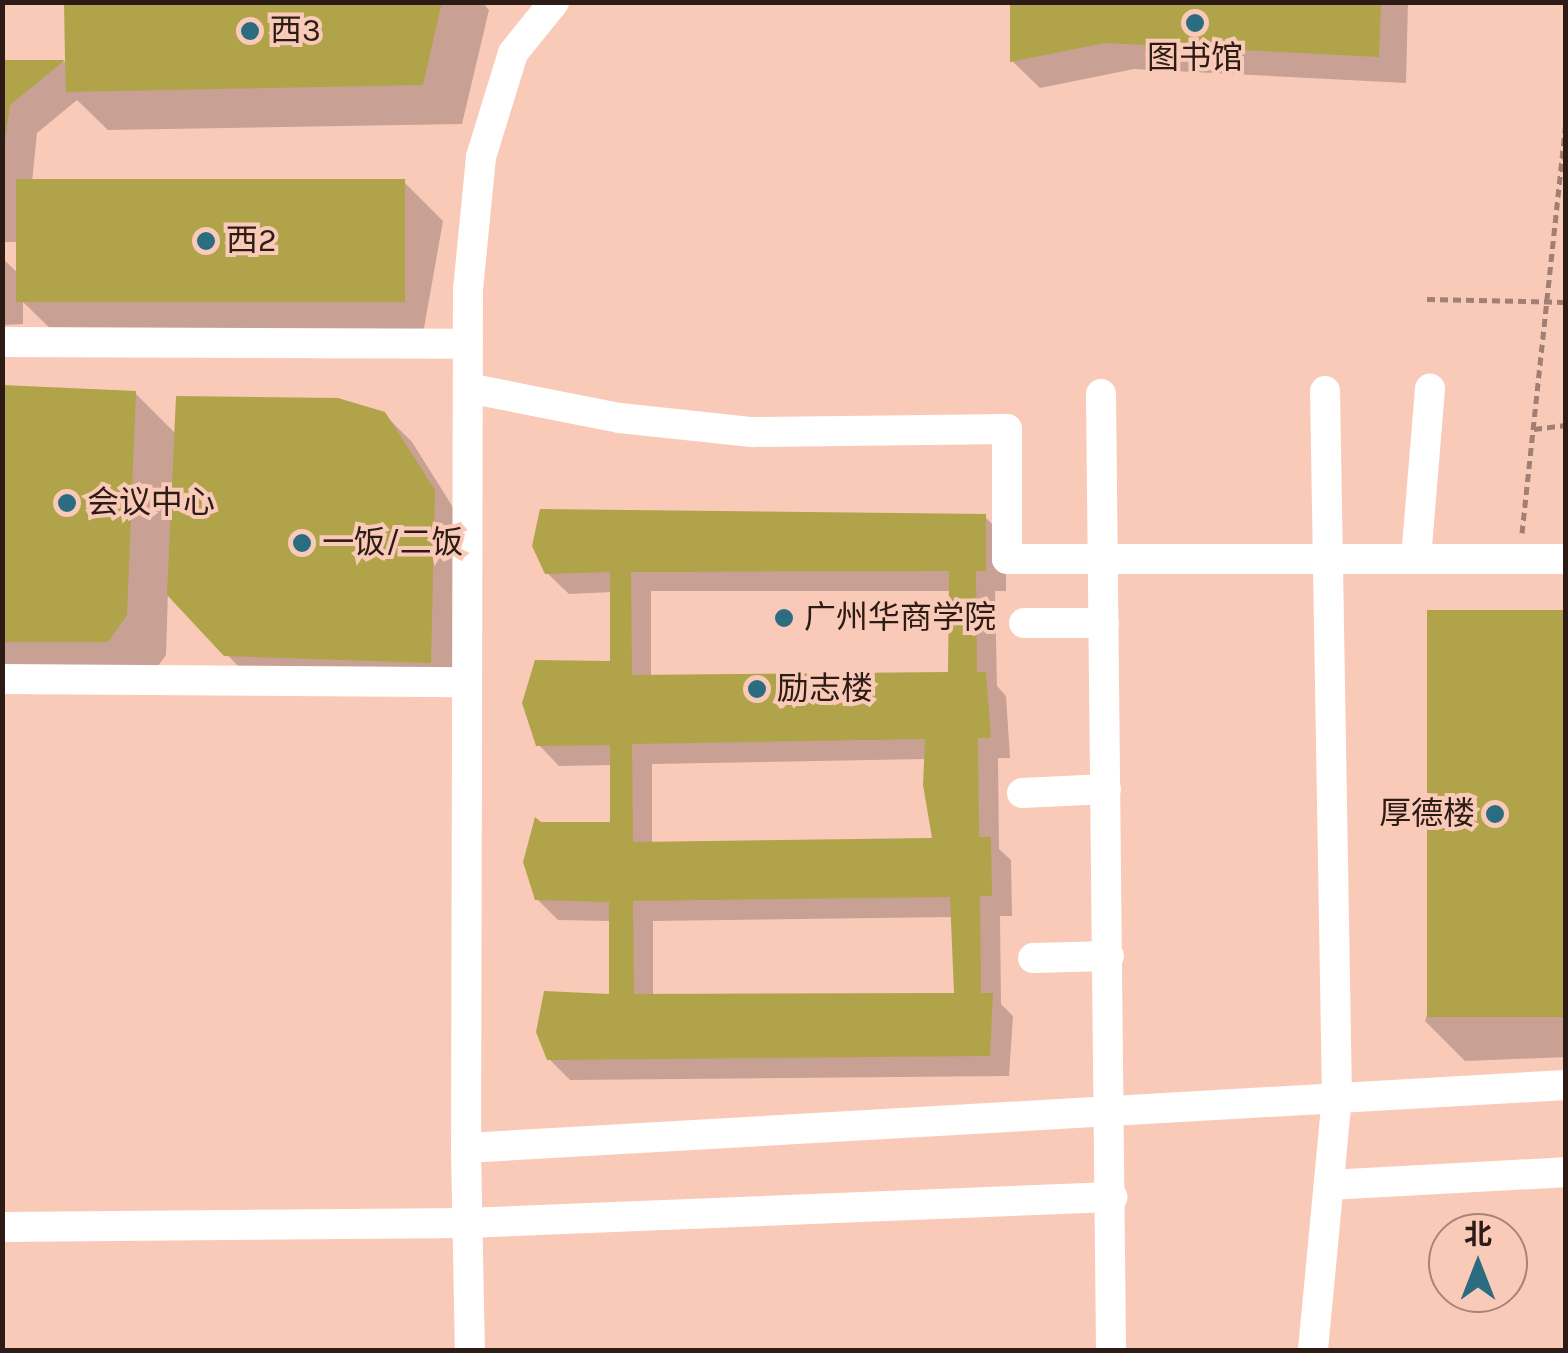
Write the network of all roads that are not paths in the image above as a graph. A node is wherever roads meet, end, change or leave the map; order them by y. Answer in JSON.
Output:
{"nodes":[{"id":1,"x":554,"y":2,"type":"edge"},
{"id":2,"x":2,"y":342,"type":"edge"},
{"id":3,"x":468,"y":344,"type":"junction"},
{"id":4,"x":468,"y":388,"type":"junction"},
{"id":5,"x":1430,"y":389,"type":"dead end"},
{"id":6,"x":1325,"y":390,"type":"dead end"},
{"id":7,"x":1101,"y":394,"type":"dead end"},
{"id":8,"x":1102,"y":558,"type":"junction"},
{"id":9,"x":1328,"y":558,"type":"junction"},
{"id":10,"x":1416,"y":558,"type":"junction"},
{"id":11,"x":1566,"y":558,"type":"edge"},
{"id":12,"x":1024,"y":623,"type":"dead end"},
{"id":13,"x":1104,"y":623,"type":"junction"},
{"id":14,"x":2,"y":679,"type":"edge"},
{"id":15,"x":467,"y":682,"type":"junction"},
{"id":16,"x":1106,"y":789,"type":"junction"},
{"id":17,"x":1022,"y":793,"type":"dead end"},
{"id":18,"x":1109,"y":956,"type":"junction"},
{"id":19,"x":1033,"y":958,"type":"dead end"},
{"id":20,"x":1566,"y":1085,"type":"edge"},
{"id":21,"x":1337,"y":1098,"type":"junction"},
{"id":22,"x":1112,"y":1112,"type":"junction"},
{"id":23,"x":466,"y":1148,"type":"junction"},
{"id":24,"x":1566,"y":1172,"type":"edge"},
{"id":25,"x":1329,"y":1185,"type":"junction"},
{"id":26,"x":1112,"y":1196,"type":"junction"},
{"id":27,"x":467,"y":1223,"type":"junction"},
{"id":28,"x":2,"y":1227,"type":"edge"},
{"id":29,"x":470,"y":1350,"type":"edge"},
{"id":30,"x":1111,"y":1350,"type":"edge"},
{"id":31,"x":1313,"y":1350,"type":"edge"}],
"edges":[{"from":1,"to":3,"type":"street"},
{"from":2,"to":3,"type":"street"},
{"from":3,"to":4,"type":"street"},
{"from":4,"to":8,"type":"street"},
{"from":4,"to":15,"type":"street"},
{"from":5,"to":10,"type":"street"},
{"from":6,"to":9,"type":"street"},
{"from":7,"to":8,"type":"street"},
{"from":8,"to":9,"type":"street"},
{"from":8,"to":13,"type":"street"},
{"from":9,"to":10,"type":"street"},
{"from":9,"to":21,"type":"street"},
{"from":10,"to":11,"type":"street"},
{"from":12,"to":13,"type":"street"},
{"from":13,"to":16,"type":"street"},
{"from":14,"to":15,"type":"street"},
{"from":15,"to":23,"type":"street"},
{"from":16,"to":17,"type":"street"},
{"from":16,"to":18,"type":"street"},
{"from":18,"to":19,"type":"street"},
{"from":18,"to":22,"type":"street"},
{"from":20,"to":21,"type":"street"},
{"from":21,"to":22,"type":"street"},
{"from":21,"to":25,"type":"street"},
{"from":22,"to":23,"type":"street"},
{"from":22,"to":26,"type":"street"},
{"from":23,"to":27,"type":"street"},
{"from":24,"to":25,"type":"street"},
{"from":25,"to":31,"type":"street"},
{"from":26,"to":27,"type":"street"},
{"from":26,"to":30,"type":"street"},
{"from":27,"to":28,"type":"street"},
{"from":27,"to":29,"type":"street"}]}
